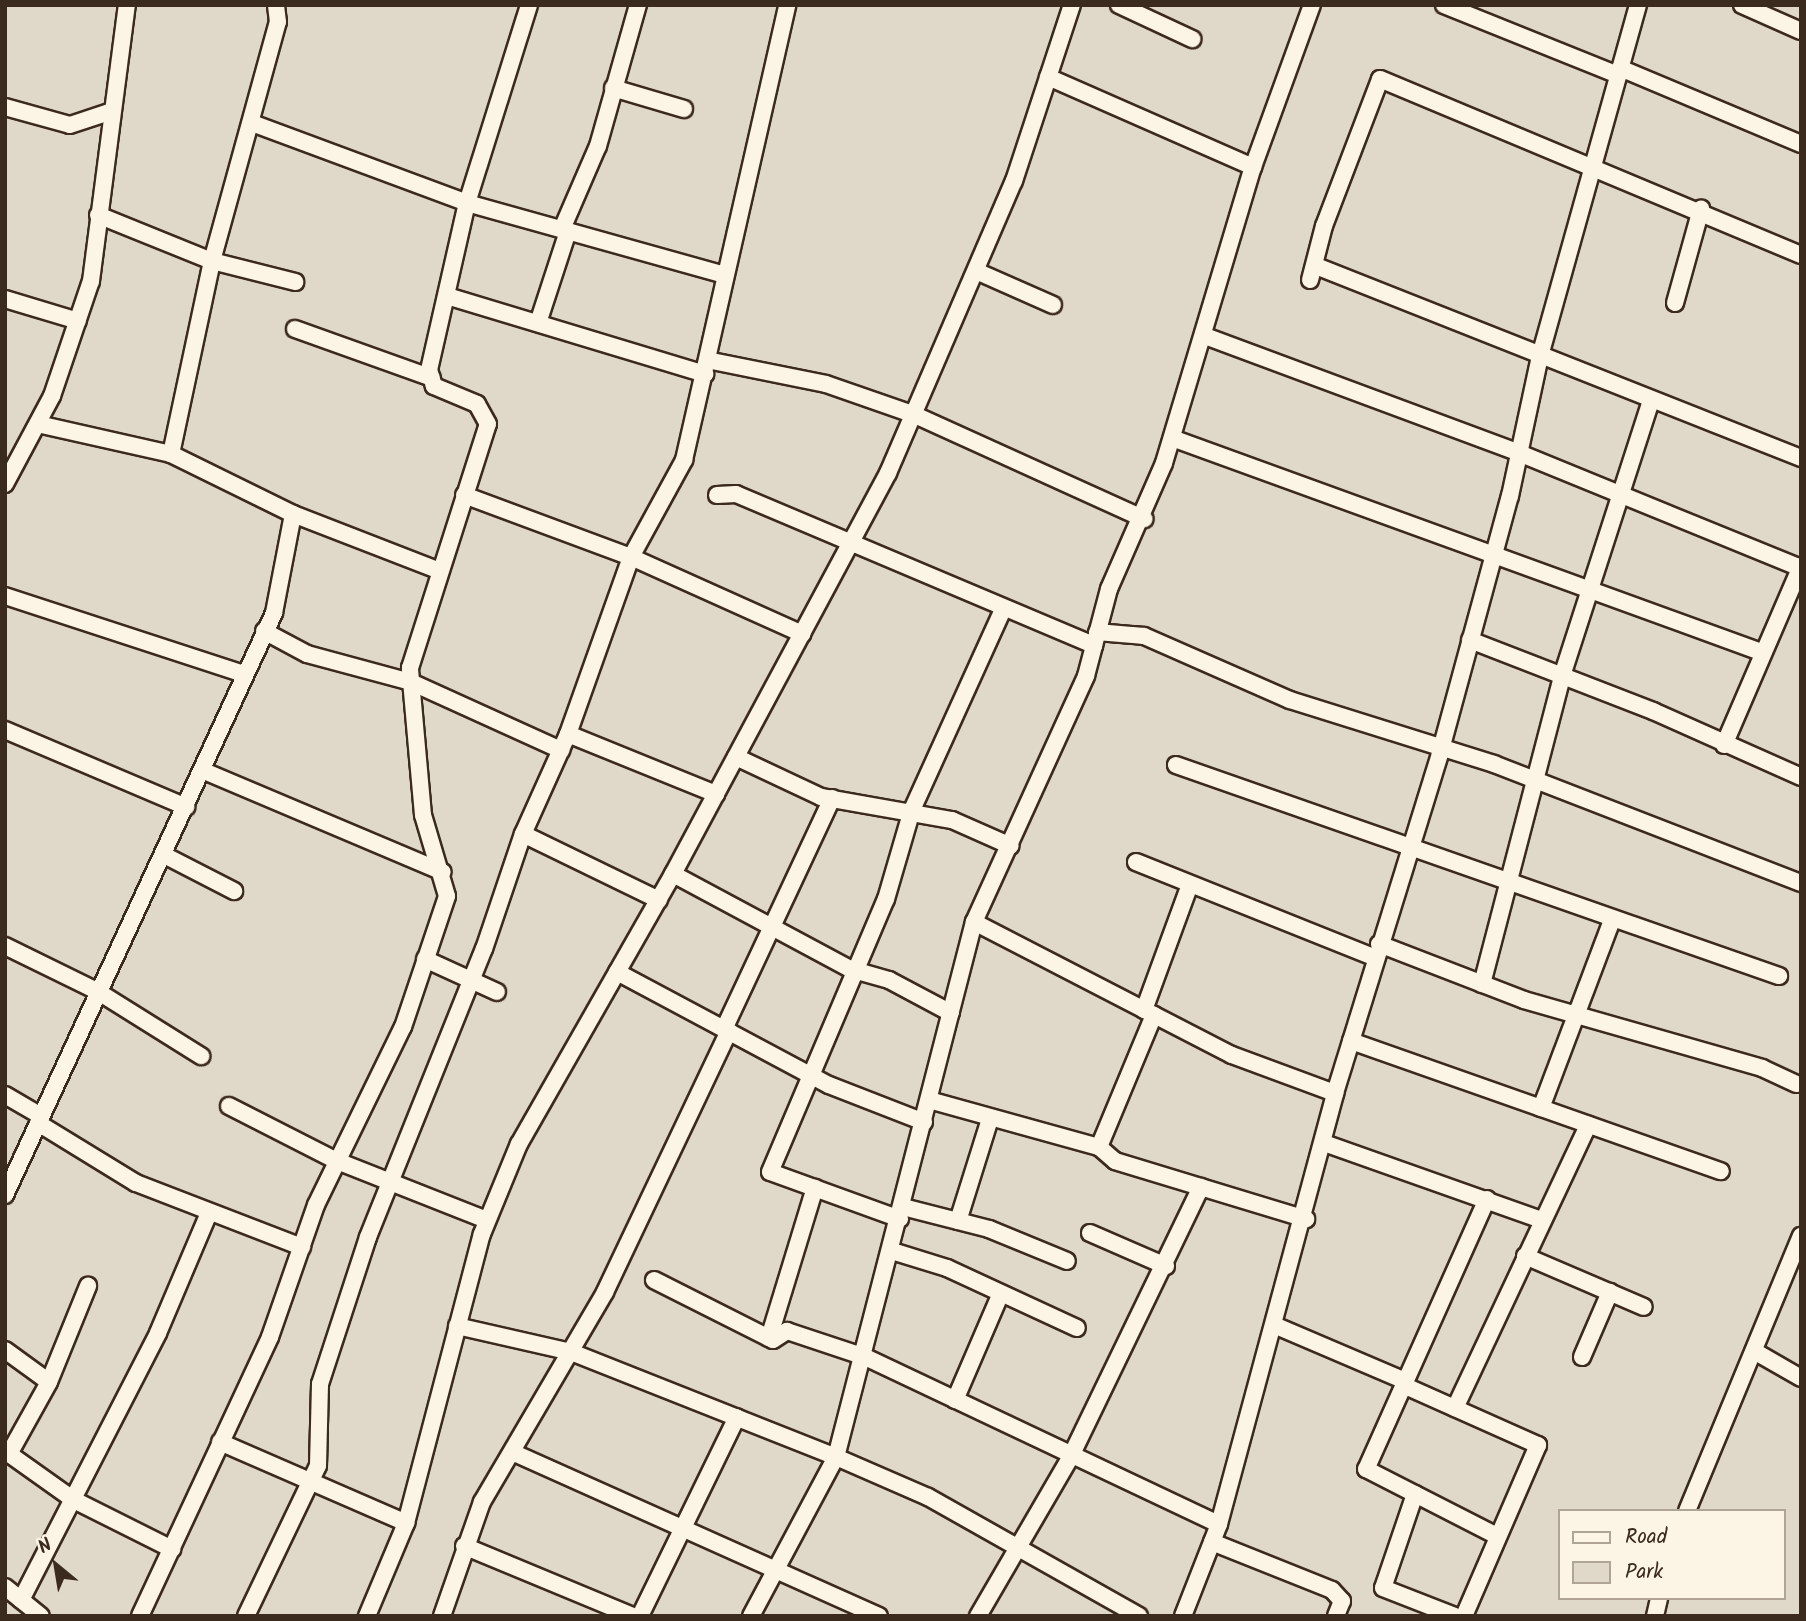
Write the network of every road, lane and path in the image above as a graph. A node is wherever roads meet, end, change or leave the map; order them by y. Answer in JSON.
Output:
{"nodes":[{"id":1,"x":127,"y":5,"type":"edge"},
{"id":2,"x":276,"y":5,"type":"edge"},
{"id":3,"x":529,"y":5,"type":"edge"},
{"id":4,"x":638,"y":5,"type":"edge"},
{"id":5,"x":787,"y":5,"type":"edge"},
{"id":6,"x":1072,"y":5,"type":"edge"},
{"id":7,"x":1119,"y":5,"type":"edge"},
{"id":8,"x":1312,"y":5,"type":"edge"},
{"id":9,"x":1444,"y":5,"type":"edge"},
{"id":10,"x":1639,"y":5,"type":"edge"},
{"id":11,"x":1752,"y":7,"type":"edge"},
{"id":12,"x":1801,"y":31,"type":"edge"},
{"id":13,"x":1192,"y":38,"type":"dead end"},
{"id":14,"x":1619,"y":71,"type":"junction"},
{"id":15,"x":1048,"y":77,"type":"junction"},
{"id":16,"x":613,"y":88,"type":"junction"},
{"id":17,"x":5,"y":107,"type":"edge"},
{"id":18,"x":684,"y":109,"type":"dead end"},
{"id":19,"x":109,"y":112,"type":"junction"},
{"id":20,"x":252,"y":123,"type":"junction"},
{"id":21,"x":1801,"y":144,"type":"edge"},
{"id":22,"x":1253,"y":167,"type":"junction"},
{"id":23,"x":1595,"y":167,"type":"junction"},
{"id":24,"x":467,"y":203,"type":"junction"},
{"id":25,"x":1701,"y":209,"type":"junction"},
{"id":26,"x":98,"y":215,"type":"junction"},
{"id":27,"x":565,"y":230,"type":"junction"},
{"id":28,"x":1801,"y":255,"type":"edge"},
{"id":29,"x":212,"y":261,"type":"junction"},
{"id":30,"x":976,"y":271,"type":"junction"},
{"id":31,"x":722,"y":274,"type":"junction"},
{"id":32,"x":295,"y":282,"type":"dead end"},
{"id":33,"x":447,"y":296,"type":"junction"},
{"id":34,"x":5,"y":299,"type":"edge"},
{"id":35,"x":1675,"y":303,"type":"dead end"},
{"id":36,"x":1053,"y":305,"type":"dead end"},
{"id":37,"x":78,"y":321,"type":"junction"},
{"id":38,"x":538,"y":323,"type":"junction"},
{"id":39,"x":295,"y":329,"type":"dead end"},
{"id":40,"x":1205,"y":336,"type":"junction"},
{"id":41,"x":1540,"y":356,"type":"junction"},
{"id":42,"x":706,"y":367,"type":"junction"},
{"id":43,"x":432,"y":378,"type":"junction"},
{"id":44,"x":1651,"y":400,"type":"junction"},
{"id":45,"x":915,"y":415,"type":"junction"},
{"id":46,"x":38,"y":424,"type":"junction"},
{"id":47,"x":1172,"y":438,"type":"junction"},
{"id":48,"x":1520,"y":453,"type":"junction"},
{"id":49,"x":171,"y":454,"type":"junction"},
{"id":50,"x":1801,"y":458,"type":"edge"},
{"id":51,"x":11,"y":462,"type":"edge"},
{"id":52,"x":5,"y":484,"type":"edge"},
{"id":53,"x":1617,"y":494,"type":"junction"},
{"id":54,"x":464,"y":495,"type":"junction"},
{"id":55,"x":717,"y":495,"type":"dead end"},
{"id":56,"x":293,"y":514,"type":"junction"},
{"id":57,"x":1144,"y":519,"type":"junction"},
{"id":58,"x":851,"y":543,"type":"junction"},
{"id":59,"x":1494,"y":555,"type":"junction"},
{"id":60,"x":631,"y":557,"type":"junction"},
{"id":61,"x":1801,"y":567,"type":"edge"},
{"id":62,"x":440,"y":571,"type":"junction"},
{"id":63,"x":1588,"y":590,"type":"junction"},
{"id":64,"x":5,"y":596,"type":"edge"},
{"id":65,"x":1003,"y":609,"type":"junction"},
{"id":66,"x":264,"y":631,"type":"junction"},
{"id":67,"x":802,"y":634,"type":"junction"},
{"id":68,"x":1096,"y":639,"type":"junction"},
{"id":69,"x":1470,"y":640,"type":"junction"},
{"id":70,"x":1761,"y":652,"type":"junction"},
{"id":71,"x":243,"y":674,"type":"junction"},
{"id":72,"x":1562,"y":676,"type":"junction"},
{"id":73,"x":411,"y":682,"type":"junction"},
{"id":74,"x":5,"y":730,"type":"edge"},
{"id":75,"x":568,"y":734,"type":"junction"},
{"id":76,"x":1724,"y":745,"type":"junction"},
{"id":77,"x":1442,"y":746,"type":"junction"},
{"id":78,"x":561,"y":750,"type":"junction"},
{"id":79,"x":736,"y":757,"type":"junction"},
{"id":80,"x":1177,"y":765,"type":"dead end"},
{"id":81,"x":204,"y":771,"type":"junction"},
{"id":82,"x":1801,"y":777,"type":"edge"},
{"id":83,"x":1538,"y":782,"type":"junction"},
{"id":84,"x":716,"y":794,"type":"junction"},
{"id":85,"x":832,"y":798,"type":"junction"},
{"id":86,"x":186,"y":807,"type":"junction"},
{"id":87,"x":912,"y":810,"type":"junction"},
{"id":88,"x":523,"y":834,"type":"junction"},
{"id":89,"x":1011,"y":846,"type":"junction"},
{"id":90,"x":1407,"y":850,"type":"junction"},
{"id":91,"x":164,"y":855,"type":"junction"},
{"id":92,"x":1136,"y":862,"type":"dead end"},
{"id":93,"x":443,"y":873,"type":"junction"},
{"id":94,"x":673,"y":874,"type":"junction"},
{"id":95,"x":1801,"y":883,"type":"edge"},
{"id":96,"x":1190,"y":884,"type":"junction"},
{"id":97,"x":1509,"y":886,"type":"junction"},
{"id":98,"x":234,"y":891,"type":"dead end"},
{"id":99,"x":659,"y":900,"type":"junction"},
{"id":100,"x":1612,"y":920,"type":"junction"},
{"id":101,"x":974,"y":922,"type":"junction"},
{"id":102,"x":772,"y":928,"type":"junction"},
{"id":103,"x":5,"y":946,"type":"edge"},
{"id":104,"x":1377,"y":951,"type":"junction"},
{"id":105,"x":425,"y":959,"type":"junction"},
{"id":106,"x":857,"y":971,"type":"junction"},
{"id":107,"x":617,"y":972,"type":"junction"},
{"id":108,"x":1779,"y":976,"type":"dead end"},
{"id":109,"x":471,"y":978,"type":"junction"},
{"id":110,"x":1482,"y":984,"type":"junction"},
{"id":111,"x":97,"y":991,"type":"junction"},
{"id":112,"x":497,"y":992,"type":"dead end"},
{"id":113,"x":951,"y":1013,"type":"junction"},
{"id":114,"x":1149,"y":1013,"type":"junction"},
{"id":115,"x":1574,"y":1015,"type":"junction"},
{"id":116,"x":727,"y":1030,"type":"junction"},
{"id":117,"x":1351,"y":1041,"type":"junction"},
{"id":118,"x":201,"y":1056,"type":"dead end"},
{"id":119,"x":812,"y":1075,"type":"junction"},
{"id":120,"x":1796,"y":1084,"type":"dead end"},
{"id":121,"x":1335,"y":1093,"type":"junction"},
{"id":122,"x":5,"y":1096,"type":"edge"},
{"id":123,"x":929,"y":1100,"type":"junction"},
{"id":124,"x":229,"y":1107,"type":"dead end"},
{"id":125,"x":1541,"y":1108,"type":"junction"},
{"id":126,"x":40,"y":1119,"type":"junction"},
{"id":127,"x":990,"y":1119,"type":"junction"},
{"id":128,"x":924,"y":1122,"type":"junction"},
{"id":129,"x":1588,"y":1125,"type":"junction"},
{"id":130,"x":1324,"y":1143,"type":"junction"},
{"id":131,"x":1099,"y":1147,"type":"junction"},
{"id":132,"x":337,"y":1161,"type":"junction"},
{"id":133,"x":1721,"y":1171,"type":"dead end"},
{"id":134,"x":390,"y":1180,"type":"junction"},
{"id":135,"x":1201,"y":1187,"type":"junction"},
{"id":136,"x":815,"y":1188,"type":"junction"},
{"id":137,"x":5,"y":1195,"type":"edge"},
{"id":138,"x":1487,"y":1199,"type":"junction"},
{"id":139,"x":209,"y":1213,"type":"junction"},
{"id":140,"x":901,"y":1213,"type":"junction"},
{"id":141,"x":1306,"y":1219,"type":"junction"},
{"id":142,"x":487,"y":1220,"type":"junction"},
{"id":143,"x":1541,"y":1220,"type":"junction"},
{"id":144,"x":958,"y":1221,"type":"junction"},
{"id":145,"x":1090,"y":1233,"type":"dead end"},
{"id":146,"x":1801,"y":1236,"type":"edge"},
{"id":147,"x":302,"y":1247,"type":"junction"},
{"id":148,"x":892,"y":1251,"type":"junction"},
{"id":149,"x":1525,"y":1256,"type":"junction"},
{"id":150,"x":1067,"y":1261,"type":"dead end"},
{"id":151,"x":1166,"y":1266,"type":"junction"},
{"id":152,"x":654,"y":1280,"type":"dead end"},
{"id":153,"x":88,"y":1286,"type":"dead end"},
{"id":154,"x":1610,"y":1292,"type":"junction"},
{"id":155,"x":1001,"y":1293,"type":"junction"},
{"id":156,"x":1644,"y":1307,"type":"dead end"},
{"id":157,"x":1274,"y":1325,"type":"junction"},
{"id":158,"x":457,"y":1326,"type":"junction"},
{"id":159,"x":1077,"y":1328,"type":"dead end"},
{"id":160,"x":769,"y":1338,"type":"junction"},
{"id":161,"x":5,"y":1350,"type":"edge"},
{"id":162,"x":1754,"y":1351,"type":"junction"},
{"id":163,"x":571,"y":1352,"type":"junction"},
{"id":164,"x":865,"y":1357,"type":"junction"},
{"id":165,"x":1582,"y":1357,"type":"dead end"},
{"id":166,"x":1801,"y":1378,"type":"edge"},
{"id":167,"x":49,"y":1382,"type":"junction"},
{"id":168,"x":1404,"y":1383,"type":"junction"},
{"id":169,"x":955,"y":1400,"type":"junction"},
{"id":170,"x":1455,"y":1408,"type":"junction"},
{"id":171,"x":737,"y":1417,"type":"junction"},
{"id":172,"x":220,"y":1442,"type":"junction"},
{"id":173,"x":7,"y":1452,"type":"edge"},
{"id":174,"x":512,"y":1452,"type":"junction"},
{"id":175,"x":836,"y":1457,"type":"junction"},
{"id":176,"x":1070,"y":1458,"type":"junction"},
{"id":177,"x":312,"y":1482,"type":"junction"},
{"id":178,"x":1415,"y":1494,"type":"junction"},
{"id":179,"x":74,"y":1500,"type":"junction"},
{"id":180,"x":1688,"y":1509,"type":"edge"},
{"id":181,"x":406,"y":1522,"type":"junction"},
{"id":182,"x":1219,"y":1524,"type":"junction"},
{"id":183,"x":682,"y":1525,"type":"junction"},
{"id":184,"x":1497,"y":1536,"type":"junction"},
{"id":185,"x":1212,"y":1542,"type":"junction"},
{"id":186,"x":464,"y":1546,"type":"junction"},
{"id":187,"x":172,"y":1549,"type":"junction"},
{"id":188,"x":1016,"y":1551,"type":"junction"},
{"id":189,"x":778,"y":1567,"type":"junction"},
{"id":190,"x":5,"y":1587,"type":"edge"},
{"id":191,"x":31,"y":1610,"type":"edge"},
{"id":192,"x":140,"y":1616,"type":"edge"},
{"id":193,"x":246,"y":1616,"type":"edge"},
{"id":194,"x":367,"y":1616,"type":"edge"},
{"id":195,"x":442,"y":1616,"type":"edge"},
{"id":196,"x":634,"y":1616,"type":"edge"},
{"id":197,"x":640,"y":1616,"type":"edge"},
{"id":198,"x":751,"y":1616,"type":"edge"},
{"id":199,"x":879,"y":1616,"type":"edge"},
{"id":200,"x":978,"y":1616,"type":"edge"},
{"id":201,"x":1139,"y":1616,"type":"edge"},
{"id":202,"x":1183,"y":1616,"type":"edge"},
{"id":203,"x":1336,"y":1616,"type":"edge"},
{"id":204,"x":1455,"y":1616,"type":"edge"},
{"id":205,"x":1464,"y":1616,"type":"edge"}],
"edges":[{"from":1,"to":19,"type":"street"},
{"from":2,"to":20,"type":"street"},
{"from":3,"to":24,"type":"street"},
{"from":4,"to":16,"type":"street"},
{"from":5,"to":31,"type":"street"},
{"from":6,"to":15,"type":"street"},
{"from":7,"to":13,"type":"street"},
{"from":8,"to":22,"type":"street"},
{"from":9,"to":14,"type":"street"},
{"from":10,"to":14,"type":"street"},
{"from":11,"to":12,"type":"street"},
{"from":14,"to":21,"type":"street"},
{"from":14,"to":23,"type":"street"},
{"from":15,"to":22,"type":"street"},
{"from":15,"to":30,"type":"street"},
{"from":16,"to":18,"type":"street"},
{"from":16,"to":27,"type":"street"},
{"from":17,"to":19,"type":"street"},
{"from":19,"to":26,"type":"street"},
{"from":20,"to":24,"type":"street"},
{"from":20,"to":29,"type":"street"},
{"from":22,"to":40,"type":"street"},
{"from":23,"to":25,"type":"street"},
{"from":23,"to":41,"type":"street"},
{"from":23,"to":41,"type":"street"},
{"from":24,"to":27,"type":"street"},
{"from":24,"to":33,"type":"street"},
{"from":25,"to":28,"type":"street"},
{"from":25,"to":35,"type":"street"},
{"from":26,"to":29,"type":"street"},
{"from":26,"to":37,"type":"street"},
{"from":27,"to":31,"type":"street"},
{"from":27,"to":38,"type":"street"},
{"from":29,"to":32,"type":"street"},
{"from":29,"to":49,"type":"street"},
{"from":30,"to":36,"type":"street"},
{"from":30,"to":45,"type":"street"},
{"from":31,"to":42,"type":"street"},
{"from":33,"to":38,"type":"street"},
{"from":33,"to":43,"type":"street"},
{"from":34,"to":37,"type":"street"},
{"from":37,"to":46,"type":"street"},
{"from":38,"to":42,"type":"street"},
{"from":39,"to":43,"type":"street"},
{"from":40,"to":47,"type":"street"},
{"from":40,"to":48,"type":"street"},
{"from":41,"to":44,"type":"street"},
{"from":41,"to":48,"type":"street"},
{"from":42,"to":45,"type":"street"},
{"from":42,"to":60,"type":"street"},
{"from":43,"to":54,"type":"street"},
{"from":44,"to":50,"type":"street"},
{"from":44,"to":53,"type":"street"},
{"from":45,"to":57,"type":"street"},
{"from":45,"to":58,"type":"street"},
{"from":46,"to":49,"type":"street"},
{"from":46,"to":51,"type":"street"},
{"from":47,"to":57,"type":"street"},
{"from":47,"to":59,"type":"street"},
{"from":48,"to":53,"type":"street"},
{"from":48,"to":59,"type":"street"},
{"from":49,"to":56,"type":"street"},
{"from":51,"to":52,"type":"street"},
{"from":53,"to":61,"type":"street"},
{"from":53,"to":63,"type":"street"},
{"from":54,"to":60,"type":"street"},
{"from":54,"to":62,"type":"street"},
{"from":55,"to":58,"type":"street"},
{"from":56,"to":62,"type":"street"},
{"from":56,"to":66,"type":"street"},
{"from":57,"to":68,"type":"street"},
{"from":58,"to":65,"type":"street"},
{"from":58,"to":67,"type":"street"},
{"from":59,"to":63,"type":"street"},
{"from":59,"to":69,"type":"street"},
{"from":60,"to":67,"type":"street"},
{"from":60,"to":75,"type":"street"},
{"from":61,"to":70,"type":"street"},
{"from":62,"to":73,"type":"street"},
{"from":63,"to":70,"type":"street"},
{"from":63,"to":72,"type":"street"},
{"from":64,"to":71,"type":"street"},
{"from":65,"to":68,"type":"street"},
{"from":65,"to":87,"type":"street"},
{"from":66,"to":71,"type":"street"},
{"from":66,"to":73,"type":"street"},
{"from":67,"to":79,"type":"street"},
{"from":68,"to":77,"type":"street"},
{"from":68,"to":89,"type":"street"},
{"from":69,"to":72,"type":"street"},
{"from":69,"to":77,"type":"street"},
{"from":70,"to":76,"type":"street"},
{"from":71,"to":81,"type":"street"},
{"from":72,"to":76,"type":"street"},
{"from":72,"to":83,"type":"street"},
{"from":73,"to":78,"type":"street"},
{"from":73,"to":93,"type":"street"},
{"from":74,"to":86,"type":"street"},
{"from":75,"to":78,"type":"street"},
{"from":75,"to":84,"type":"street"},
{"from":76,"to":82,"type":"street"},
{"from":77,"to":83,"type":"street"},
{"from":77,"to":90,"type":"street"},
{"from":78,"to":88,"type":"street"},
{"from":79,"to":84,"type":"street"},
{"from":79,"to":85,"type":"street"},
{"from":80,"to":90,"type":"street"},
{"from":81,"to":86,"type":"street"},
{"from":81,"to":93,"type":"street"},
{"from":83,"to":95,"type":"street"},
{"from":83,"to":97,"type":"street"},
{"from":84,"to":94,"type":"street"},
{"from":85,"to":87,"type":"street"},
{"from":85,"to":102,"type":"street"},
{"from":86,"to":91,"type":"street"},
{"from":87,"to":89,"type":"street"},
{"from":87,"to":106,"type":"street"},
{"from":88,"to":99,"type":"street"},
{"from":88,"to":109,"type":"street"},
{"from":89,"to":101,"type":"street"},
{"from":90,"to":97,"type":"street"},
{"from":90,"to":104,"type":"street"},
{"from":91,"to":98,"type":"street"},
{"from":91,"to":111,"type":"street"},
{"from":92,"to":96,"type":"street"},
{"from":93,"to":105,"type":"street"},
{"from":94,"to":99,"type":"street"},
{"from":94,"to":102,"type":"street"},
{"from":96,"to":104,"type":"street"},
{"from":96,"to":114,"type":"street"},
{"from":97,"to":100,"type":"street"},
{"from":97,"to":110,"type":"street"},
{"from":99,"to":107,"type":"street"},
{"from":100,"to":108,"type":"street"},
{"from":100,"to":115,"type":"street"},
{"from":101,"to":113,"type":"street"},
{"from":101,"to":114,"type":"street"},
{"from":102,"to":106,"type":"street"},
{"from":102,"to":116,"type":"street"},
{"from":103,"to":111,"type":"street"},
{"from":104,"to":110,"type":"street"},
{"from":104,"to":117,"type":"street"},
{"from":105,"to":109,"type":"street"},
{"from":105,"to":132,"type":"street"},
{"from":106,"to":113,"type":"street"},
{"from":106,"to":119,"type":"street"},
{"from":107,"to":116,"type":"street"},
{"from":107,"to":142,"type":"street"},
{"from":109,"to":112,"type":"street"},
{"from":109,"to":134,"type":"street"},
{"from":110,"to":115,"type":"street"},
{"from":111,"to":118,"type":"street"},
{"from":111,"to":126,"type":"street"},
{"from":113,"to":123,"type":"street"},
{"from":114,"to":121,"type":"street"},
{"from":114,"to":131,"type":"street"},
{"from":115,"to":120,"type":"street"},
{"from":115,"to":125,"type":"street"},
{"from":116,"to":119,"type":"street"},
{"from":116,"to":163,"type":"street"},
{"from":117,"to":121,"type":"street"},
{"from":117,"to":125,"type":"street"},
{"from":119,"to":128,"type":"street"},
{"from":119,"to":136,"type":"street"},
{"from":121,"to":130,"type":"street"},
{"from":122,"to":126,"type":"street"},
{"from":123,"to":127,"type":"street"},
{"from":123,"to":128,"type":"street"},
{"from":124,"to":132,"type":"street"},
{"from":125,"to":129,"type":"street"},
{"from":126,"to":137,"type":"street"},
{"from":126,"to":139,"type":"street"},
{"from":127,"to":131,"type":"street"},
{"from":127,"to":144,"type":"street"},
{"from":128,"to":140,"type":"street"},
{"from":129,"to":133,"type":"street"},
{"from":129,"to":143,"type":"street"},
{"from":130,"to":138,"type":"street"},
{"from":130,"to":141,"type":"street"},
{"from":131,"to":135,"type":"street"},
{"from":132,"to":134,"type":"street"},
{"from":132,"to":147,"type":"street"},
{"from":134,"to":142,"type":"street"},
{"from":134,"to":177,"type":"street"},
{"from":135,"to":141,"type":"street"},
{"from":135,"to":151,"type":"street"},
{"from":136,"to":140,"type":"street"},
{"from":136,"to":160,"type":"street"},
{"from":138,"to":143,"type":"street"},
{"from":138,"to":168,"type":"street"},
{"from":139,"to":147,"type":"street"},
{"from":139,"to":179,"type":"street"},
{"from":140,"to":144,"type":"street"},
{"from":140,"to":148,"type":"street"},
{"from":141,"to":157,"type":"street"},
{"from":142,"to":158,"type":"street"},
{"from":143,"to":149,"type":"street"},
{"from":144,"to":150,"type":"street"},
{"from":145,"to":151,"type":"street"},
{"from":146,"to":162,"type":"street"},
{"from":147,"to":172,"type":"street"},
{"from":148,"to":155,"type":"street"},
{"from":148,"to":164,"type":"street"},
{"from":149,"to":154,"type":"street"},
{"from":149,"to":170,"type":"street"},
{"from":151,"to":176,"type":"street"},
{"from":152,"to":160,"type":"street"},
{"from":153,"to":167,"type":"street"},
{"from":154,"to":156,"type":"street"},
{"from":154,"to":165,"type":"street"},
{"from":155,"to":159,"type":"street"},
{"from":155,"to":169,"type":"street"},
{"from":157,"to":168,"type":"street"},
{"from":157,"to":182,"type":"street"},
{"from":158,"to":163,"type":"street"},
{"from":158,"to":181,"type":"street"},
{"from":160,"to":164,"type":"street"},
{"from":161,"to":167,"type":"street"},
{"from":162,"to":166,"type":"street"},
{"from":162,"to":180,"type":"street"},
{"from":163,"to":171,"type":"street"},
{"from":163,"to":174,"type":"street"},
{"from":164,"to":169,"type":"street"},
{"from":164,"to":175,"type":"street"},
{"from":167,"to":173,"type":"street"},
{"from":168,"to":170,"type":"street"},
{"from":168,"to":178,"type":"street"},
{"from":169,"to":176,"type":"street"},
{"from":170,"to":184,"type":"street"},
{"from":171,"to":175,"type":"street"},
{"from":171,"to":183,"type":"street"},
{"from":172,"to":177,"type":"street"},
{"from":172,"to":187,"type":"street"},
{"from":173,"to":179,"type":"street"},
{"from":174,"to":183,"type":"street"},
{"from":174,"to":186,"type":"street"},
{"from":175,"to":188,"type":"street"},
{"from":175,"to":189,"type":"street"},
{"from":176,"to":182,"type":"street"},
{"from":176,"to":188,"type":"street"},
{"from":177,"to":181,"type":"street"},
{"from":177,"to":193,"type":"street"},
{"from":178,"to":184,"type":"street"},
{"from":178,"to":204,"type":"street"},
{"from":179,"to":187,"type":"street"},
{"from":179,"to":191,"type":"street"},
{"from":181,"to":194,"type":"street"},
{"from":182,"to":185,"type":"street"},
{"from":183,"to":189,"type":"street"},
{"from":183,"to":197,"type":"street"},
{"from":184,"to":205,"type":"street"},
{"from":185,"to":202,"type":"street"},
{"from":185,"to":203,"type":"street"},
{"from":186,"to":195,"type":"street"},
{"from":186,"to":196,"type":"street"},
{"from":187,"to":192,"type":"street"},
{"from":188,"to":200,"type":"street"},
{"from":188,"to":201,"type":"street"},
{"from":189,"to":198,"type":"street"},
{"from":189,"to":199,"type":"street"},
{"from":190,"to":191,"type":"street"}]}
